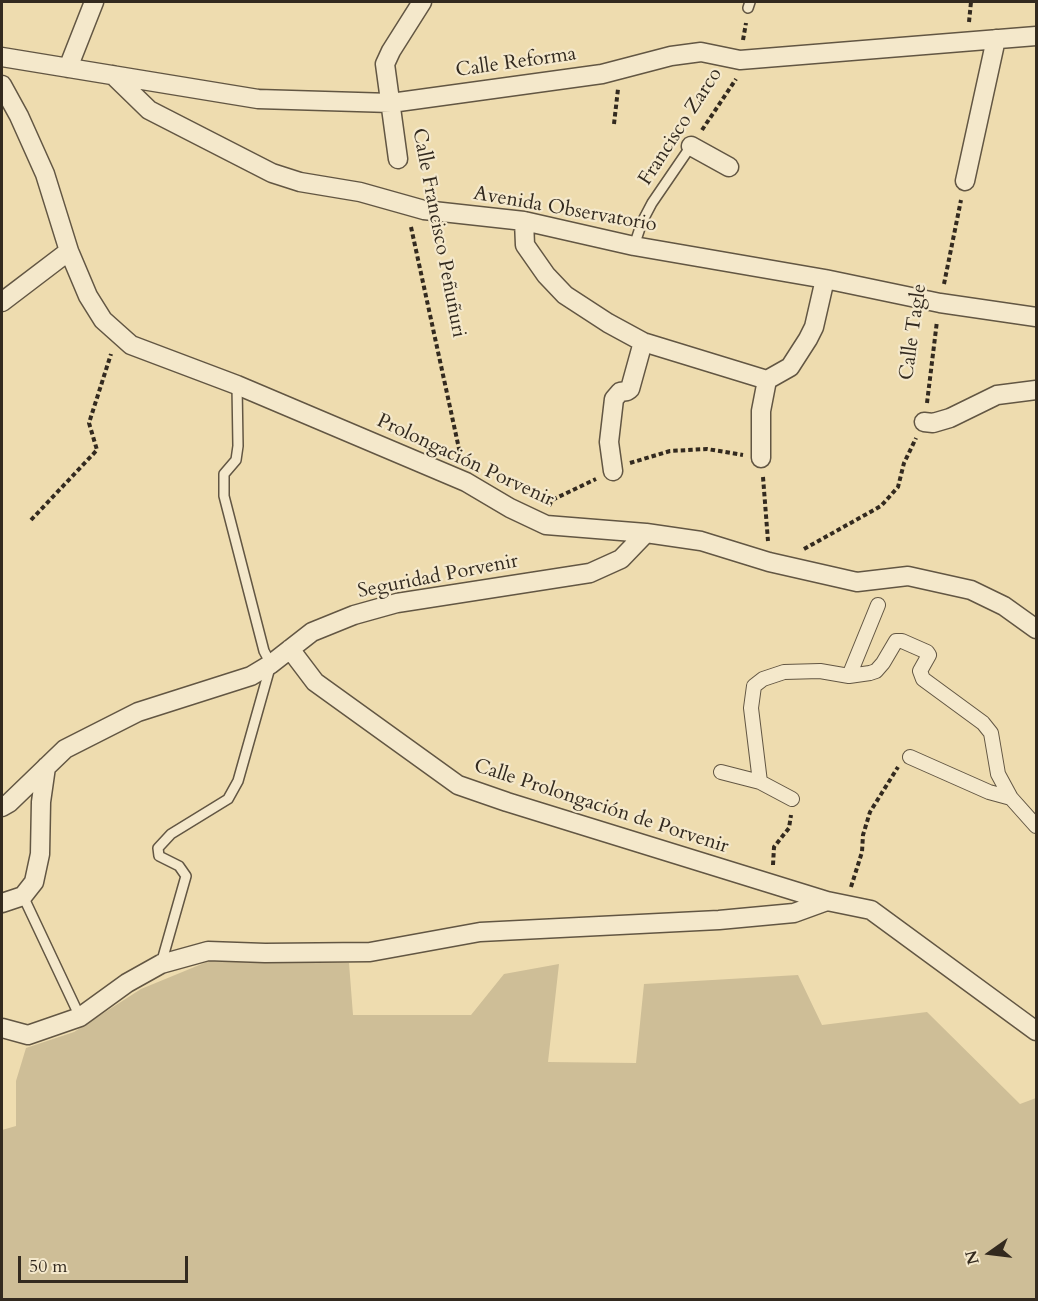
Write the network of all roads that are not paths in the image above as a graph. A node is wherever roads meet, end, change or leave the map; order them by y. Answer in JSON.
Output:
{"nodes":[{"id":1,"x":94,"y":2,"type":"edge"},
{"id":2,"x":422,"y":2,"type":"edge"},
{"id":3,"x":1036,"y":36,"type":"edge"},
{"id":4,"x":996,"y":39,"type":"junction"},
{"id":5,"x":2,"y":57,"type":"edge"},
{"id":6,"x":68,"y":68,"type":"junction"},
{"id":7,"x":113,"y":75,"type":"junction"},
{"id":8,"x":2,"y":85,"type":"edge"},
{"id":9,"x":391,"y":103,"type":"junction"},
{"id":10,"x":691,"y":146,"type":"joint"},
{"id":11,"x":398,"y":159,"type":"dead end"},
{"id":12,"x":729,"y":167,"type":"dead end"},
{"id":13,"x":965,"y":181,"type":"road end"},
{"id":14,"x":524,"y":221,"type":"junction"},
{"id":15,"x":634,"y":246,"type":"junction"},
{"id":16,"x":69,"y":251,"type":"junction"},
{"id":17,"x":825,"y":279,"type":"junction"},
{"id":18,"x":2,"y":302,"type":"edge"},
{"id":19,"x":1036,"y":316,"type":"edge"},
{"id":20,"x":643,"y":342,"type":"junction"},
{"id":21,"x":767,"y":380,"type":"junction"},
{"id":22,"x":237,"y":385,"type":"junction"},
{"id":23,"x":1036,"y":390,"type":"edge"},
{"id":24,"x":924,"y":422,"type":"road end"},
{"id":25,"x":761,"y":458,"type":"road end"},
{"id":26,"x":613,"y":471,"type":"road end"},
{"id":27,"x":646,"y":533,"type":"junction"},
{"id":28,"x":878,"y":605,"type":"dead end"},
{"id":29,"x":1036,"y":629,"type":"edge"},
{"id":30,"x":290,"y":649,"type":"junction"},
{"id":31,"x":271,"y":664,"type":"junction"},
{"id":32,"x":849,"y":676,"type":"junction"},
{"id":33,"x":910,"y":757,"type":"road end"},
{"id":34,"x":46,"y":766,"type":"junction"},
{"id":35,"x":721,"y":772,"type":"dead end"},
{"id":36,"x":760,"y":782,"type":"junction"},
{"id":37,"x":792,"y":798,"type":"road end"},
{"id":38,"x":1011,"y":798,"type":"junction"},
{"id":39,"x":2,"y":807,"type":"edge"},
{"id":40,"x":1036,"y":826,"type":"edge"},
{"id":41,"x":23,"y":896,"type":"junction"},
{"id":42,"x":2,"y":903,"type":"edge"},
{"id":43,"x":836,"y":903,"type":"junction"},
{"id":44,"x":161,"y":964,"type":"junction"},
{"id":45,"x":80,"y":1017,"type":"junction"},
{"id":46,"x":2,"y":1028,"type":"edge"},
{"id":47,"x":1036,"y":1031,"type":"edge"}],
"edges":[{"from":1,"to":6,"type":"street"},
{"from":2,"to":9,"type":"street","name":"Calle Francisco Peñuñuri"},
{"from":3,"to":4,"type":"street","name":"Calle Reforma"},
{"from":4,"to":9,"type":"street","name":"Calle Reforma"},
{"from":4,"to":13,"type":"street"},
{"from":5,"to":6,"type":"street","name":"Calle Reforma"},
{"from":6,"to":7,"type":"street","name":"Calle Reforma"},
{"from":7,"to":9,"type":"street","name":"Calle Reforma"},
{"from":7,"to":14,"type":"street","name":"Avenida Observatorio"},
{"from":8,"to":16,"type":"street","name":"Prolongación Porvenir"},
{"from":9,"to":11,"type":"street","name":"Calle Francisco Peñuñuri"},
{"from":10,"to":12,"type":"street"},
{"from":10,"to":15,"type":"lane","name":"Francisco Zarco"},
{"from":14,"to":15,"type":"street","name":"Avenida Observatorio"},
{"from":14,"to":20,"type":"street"},
{"from":15,"to":17,"type":"street","name":"Avenida Observatorio"},
{"from":16,"to":18,"type":"street"},
{"from":16,"to":22,"type":"street","name":"Prolongación Porvenir"},
{"from":17,"to":19,"type":"street","name":"Avenida Observatorio"},
{"from":17,"to":21,"type":"street"},
{"from":20,"to":21,"type":"street"},
{"from":20,"to":26,"type":"street"},
{"from":21,"to":25,"type":"street"},
{"from":22,"to":27,"type":"street","name":"Prolongación Porvenir"},
{"from":22,"to":31,"type":"lane"},
{"from":23,"to":24,"type":"street"},
{"from":27,"to":29,"type":"street","name":"Prolongación Porvenir"},
{"from":27,"to":30,"type":"street","name":"Seguridad Porvenir"},
{"from":28,"to":32,"type":"street"},
{"from":30,"to":31,"type":"street","name":"Seguridad Porvenir"},
{"from":30,"to":43,"type":"street","name":"Calle Prolongación de Porvenir"},
{"from":31,"to":34,"type":"street","name":"Seguridad Porvenir"},
{"from":31,"to":44,"type":"lane"},
{"from":32,"to":36,"type":"street"},
{"from":32,"to":38,"type":"street"},
{"from":33,"to":38,"type":"street"},
{"from":34,"to":39,"type":"street","name":"Seguridad Porvenir"},
{"from":34,"to":41,"type":"street"},
{"from":35,"to":36,"type":"street"},
{"from":36,"to":37,"type":"street"},
{"from":38,"to":40,"type":"street"},
{"from":41,"to":42,"type":"street"},
{"from":41,"to":45,"type":"lane"},
{"from":43,"to":44,"type":"street"},
{"from":43,"to":47,"type":"street","name":"Calle Prolongación de Porvenir"},
{"from":44,"to":45,"type":"street"},
{"from":45,"to":46,"type":"street"}]}
